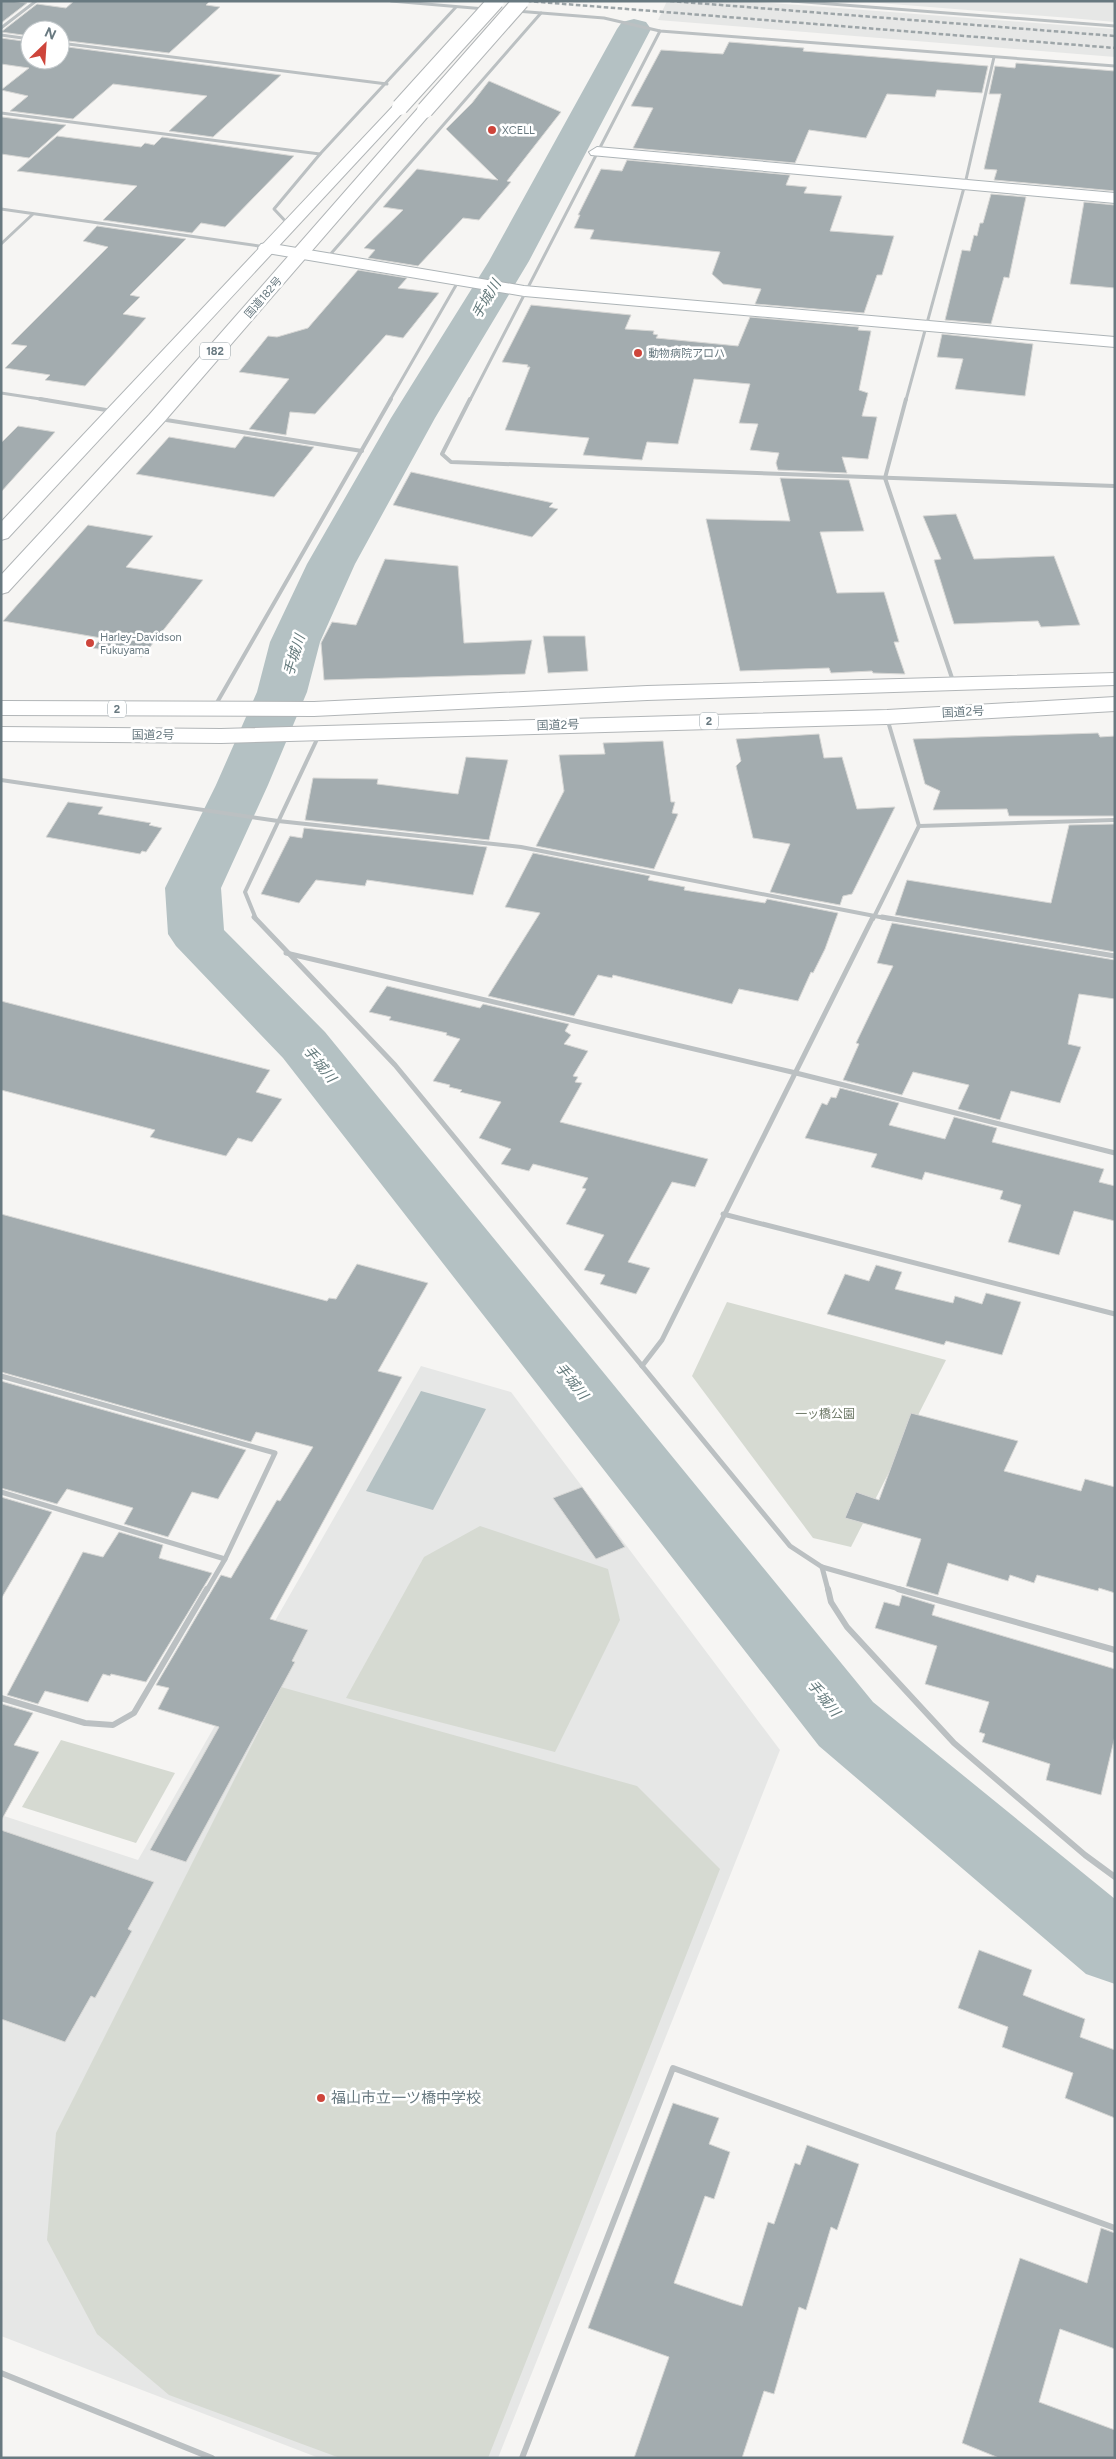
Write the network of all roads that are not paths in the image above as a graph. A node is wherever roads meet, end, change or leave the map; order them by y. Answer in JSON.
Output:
{"nodes":[{"id":1,"x":36,"y":1,"type":"edge"},
{"id":2,"x":391,"y":1,"type":"edge"},
{"id":3,"x":521,"y":1,"type":"edge"},
{"id":4,"x":792,"y":1,"type":"edge"},
{"id":5,"x":456,"y":7,"type":"junction"},
{"id":6,"x":498,"y":7,"type":"edge"},
{"id":7,"x":541,"y":13,"type":"junction"},
{"id":8,"x":1115,"y":26,"type":"edge"},
{"id":9,"x":1,"y":28,"type":"edge"},
{"id":10,"x":660,"y":30,"type":"junction"},
{"id":11,"x":1,"y":35,"type":"edge"},
{"id":12,"x":20,"y":38,"type":"edge"},
{"id":13,"x":70,"y":44,"type":"edge"},
{"id":14,"x":994,"y":57,"type":"junction"},
{"id":15,"x":1115,"y":66,"type":"edge"},
{"id":16,"x":387,"y":84,"type":"junction"},
{"id":17,"x":1,"y":113,"type":"edge"},
{"id":18,"x":596,"y":152,"type":"junction"},
{"id":19,"x":320,"y":154,"type":"junction"},
{"id":20,"x":965,"y":184,"type":"junction"},
{"id":21,"x":1115,"y":198,"type":"edge"},
{"id":22,"x":1,"y":210,"type":"edge"},
{"id":23,"x":33,"y":214,"type":"junction"},
{"id":24,"x":289,"y":225,"type":"junction"},
{"id":25,"x":1,"y":244,"type":"edge"},
{"id":26,"x":267,"y":248,"type":"junction"},
{"id":27,"x":302,"y":253,"type":"junction"},
{"id":28,"x":328,"y":257,"type":"junction"},
{"id":29,"x":464,"y":281,"type":"junction"},
{"id":30,"x":519,"y":290,"type":"junction"},
{"id":31,"x":925,"y":325,"type":"junction"},
{"id":32,"x":1115,"y":342,"type":"edge"},
{"id":33,"x":1,"y":393,"type":"edge"},
{"id":34,"x":115,"y":411,"type":"junction"},
{"id":35,"x":156,"y":419,"type":"junction"},
{"id":36,"x":362,"y":451,"type":"junction"},
{"id":37,"x":885,"y":478,"type":"junction"},
{"id":38,"x":1115,"y":486,"type":"edge"},
{"id":39,"x":1,"y":534,"type":"edge"},
{"id":40,"x":1,"y":588,"type":"edge"},
{"id":41,"x":1115,"y":678,"type":"edge"},
{"id":42,"x":954,"y":684,"type":"junction"},
{"id":43,"x":1115,"y":704,"type":"edge"},
{"id":44,"x":1,"y":708,"type":"edge"},
{"id":45,"x":223,"y":710,"type":"junction"},
{"id":46,"x":887,"y":717,"type":"junction"},
{"id":47,"x":311,"y":732,"type":"junction"},
{"id":48,"x":1,"y":734,"type":"edge"},
{"id":49,"x":1,"y":780,"type":"edge"},
{"id":50,"x":1115,"y":820,"type":"edge"},
{"id":51,"x":278,"y":821,"type":"junction"},
{"id":52,"x":918,"y":826,"type":"junction"},
{"id":53,"x":874,"y":916,"type":"junction"},
{"id":54,"x":286,"y":953,"type":"junction"},
{"id":55,"x":1115,"y":956,"type":"edge"},
{"id":56,"x":796,"y":1073,"type":"junction"},
{"id":57,"x":1115,"y":1153,"type":"edge"},
{"id":58,"x":724,"y":1214,"type":"junction"},
{"id":59,"x":1115,"y":1314,"type":"edge"},
{"id":60,"x":642,"y":1366,"type":"junction"},
{"id":61,"x":1,"y":1376,"type":"edge"},
{"id":62,"x":1,"y":1492,"type":"edge"},
{"id":63,"x":225,"y":1559,"type":"junction"},
{"id":64,"x":822,"y":1567,"type":"junction"},
{"id":65,"x":1115,"y":1650,"type":"edge"},
{"id":66,"x":1,"y":1698,"type":"edge"},
{"id":67,"x":1115,"y":1877,"type":"edge"},
{"id":68,"x":1115,"y":2228,"type":"edge"},
{"id":69,"x":1,"y":2373,"type":"edge"},
{"id":70,"x":212,"y":2458,"type":"edge"},
{"id":71,"x":522,"y":2458,"type":"edge"}],
"edges":[{"from":1,"to":9,"type":"street"},
{"from":2,"to":5,"type":"street"},
{"from":3,"to":27,"type":"main road","name":"国道182号","number":"182","bridge":true},
{"from":4,"to":8,"type":"street"},
{"from":5,"to":6,"type":"street"},
{"from":5,"to":16,"type":"street"},
{"from":6,"to":7,"type":"street"},
{"from":6,"to":24,"type":"main road","number":"182","bridge":true},
{"from":7,"to":10,"type":"street"},
{"from":7,"to":28,"type":"street"},
{"from":10,"to":14,"type":"street"},
{"from":10,"to":18,"type":"street"},
{"from":11,"to":12,"type":"street"},
{"from":13,"to":16,"type":"street"},
{"from":14,"to":15,"type":"street"},
{"from":14,"to":20,"type":"street"},
{"from":16,"to":19,"type":"street"},
{"from":17,"to":19,"type":"street"},
{"from":18,"to":20,"type":"main road"},
{"from":18,"to":30,"type":"street"},
{"from":19,"to":24,"type":"street"},
{"from":20,"to":21,"type":"main road"},
{"from":20,"to":31,"type":"street"},
{"from":22,"to":23,"type":"street"},
{"from":23,"to":25,"type":"street"},
{"from":23,"to":26,"type":"street"},
{"from":24,"to":26,"type":"main road","number":"182"},
{"from":26,"to":27,"type":"main road"},
{"from":26,"to":34,"type":"main road","number":"182"},
{"from":27,"to":28,"type":"main road"},
{"from":27,"to":35,"type":"main road","name":"国道182号","number":"182"},
{"from":28,"to":29,"type":"main road"},
{"from":29,"to":30,"type":"main road"},
{"from":29,"to":36,"type":"street"},
{"from":30,"to":31,"type":"main road"},
{"from":30,"to":37,"type":"street"},
{"from":31,"to":32,"type":"main road"},
{"from":31,"to":37,"type":"street"},
{"from":33,"to":34,"type":"street"},
{"from":34,"to":39,"type":"main road","number":"182"},
{"from":35,"to":36,"type":"street"},
{"from":35,"to":40,"type":"main road","name":"国道182号","number":"182"},
{"from":36,"to":45,"type":"street"},
{"from":37,"to":38,"type":"street"},
{"from":37,"to":42,"type":"street"},
{"from":41,"to":42,"type":"main road","name":"国道2号","number":"2"},
{"from":42,"to":45,"type":"main road","name":"国道2号","number":"2"},
{"from":43,"to":46,"type":"main road","name":"国道2号","number":"2"},
{"from":44,"to":45,"type":"main road","name":"国道2号","number":"2"},
{"from":46,"to":47,"type":"main road","name":"国道2号","number":"2"},
{"from":46,"to":52,"type":"street"},
{"from":47,"to":48,"type":"main road","name":"国道2号","number":"2"},
{"from":47,"to":51,"type":"street"},
{"from":49,"to":51,"type":"street"},
{"from":50,"to":52,"type":"street"},
{"from":51,"to":53,"type":"street"},
{"from":51,"to":54,"type":"street"},
{"from":52,"to":53,"type":"street"},
{"from":53,"to":55,"type":"street"},
{"from":53,"to":56,"type":"street"},
{"from":54,"to":56,"type":"street"},
{"from":54,"to":60,"type":"street"},
{"from":56,"to":57,"type":"street"},
{"from":56,"to":58,"type":"street"},
{"from":58,"to":59,"type":"street"},
{"from":58,"to":60,"type":"street"},
{"from":60,"to":64,"type":"street"},
{"from":61,"to":63,"type":"street"},
{"from":62,"to":63,"type":"street"},
{"from":63,"to":66,"type":"street"},
{"from":64,"to":65,"type":"street"},
{"from":64,"to":67,"type":"street"},
{"from":68,"to":71,"type":"street"},
{"from":69,"to":70,"type":"street"}]}
